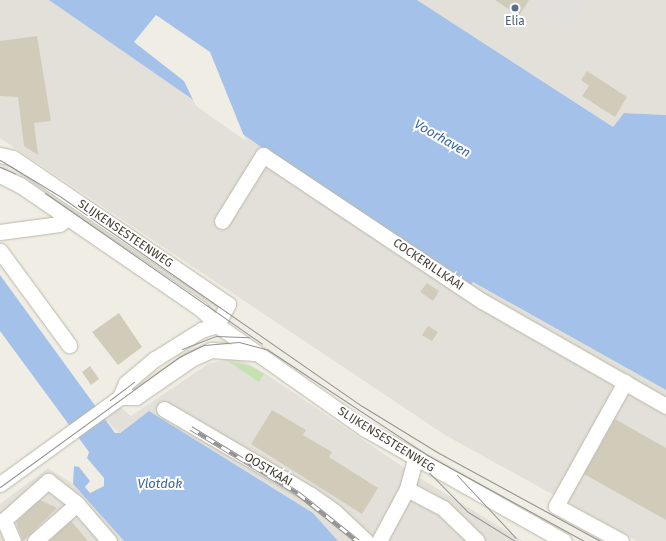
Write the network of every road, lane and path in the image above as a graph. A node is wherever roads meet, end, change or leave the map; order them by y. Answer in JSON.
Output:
{"nodes":[{"id":1,"x":0,"y":156,"type":"edge"},
{"id":2,"x":0,"y":175,"type":"edge"},
{"id":3,"x":68,"y":218,"type":"junction"},
{"id":4,"x":222,"y":221,"type":"dead end"},
{"id":5,"x":0,"y":232,"type":"edge"},
{"id":6,"x":0,"y":251,"type":"edge"},
{"id":7,"x":217,"y":324,"type":"junction"},
{"id":8,"x":69,"y":345,"type":"dead end"},
{"id":9,"x":262,"y":355,"type":"junction"},
{"id":10,"x":625,"y":382,"type":"junction"},
{"id":11,"x":120,"y":397,"type":"junction"},
{"id":12,"x":666,"y":406,"type":"edge"},
{"id":13,"x":164,"y":409,"type":"dead end"},
{"id":14,"x":415,"y":460,"type":"junction"},
{"id":15,"x":0,"y":484,"type":"edge"},
{"id":16,"x":407,"y":489,"type":"junction"},
{"id":17,"x":77,"y":504,"type":"junction"},
{"id":18,"x":13,"y":541,"type":"edge"},
{"id":19,"x":35,"y":541,"type":"edge"},
{"id":20,"x":109,"y":541,"type":"edge"},
{"id":21,"x":366,"y":541,"type":"edge"},
{"id":22,"x":379,"y":541,"type":"edge"},
{"id":23,"x":477,"y":541,"type":"edge"},
{"id":24,"x":564,"y":541,"type":"edge"},
{"id":25,"x":621,"y":541,"type":"edge"}],
"edges":[{"from":1,"to":7,"type":"street","name":"SLIJKENSESTEENWEG"},
{"from":2,"to":3,"type":"street","name":"SLIJKENSESTEENWEG"},
{"from":3,"to":5,"type":"street"},
{"from":3,"to":7,"type":"street","name":"SLIJKENSESTEENWEG"},
{"from":4,"to":10,"type":"street","name":"COCKERILLKAAI"},
{"from":6,"to":8,"type":"street"},
{"from":7,"to":9,"type":"street","name":"SLIJKENSESTEENWEG"},
{"from":7,"to":11,"type":"street"},
{"from":9,"to":11,"type":"street"},
{"from":9,"to":14,"type":"street","name":"SLIJKENSESTEENWEG"},
{"from":10,"to":12,"type":"street","name":"COCKERILLKAAI"},
{"from":10,"to":25,"type":"street"},
{"from":11,"to":15,"type":"street"},
{"from":13,"to":21,"type":"street","name":"OOSTKAAI"},
{"from":14,"to":16,"type":"street"},
{"from":14,"to":24,"type":"street","name":"SLIJKENSESTEENWEG"},
{"from":16,"to":22,"type":"street"},
{"from":16,"to":23,"type":"street"},
{"from":17,"to":18,"type":"street"},
{"from":17,"to":19,"type":"street"},
{"from":17,"to":20,"type":"street"}]}
